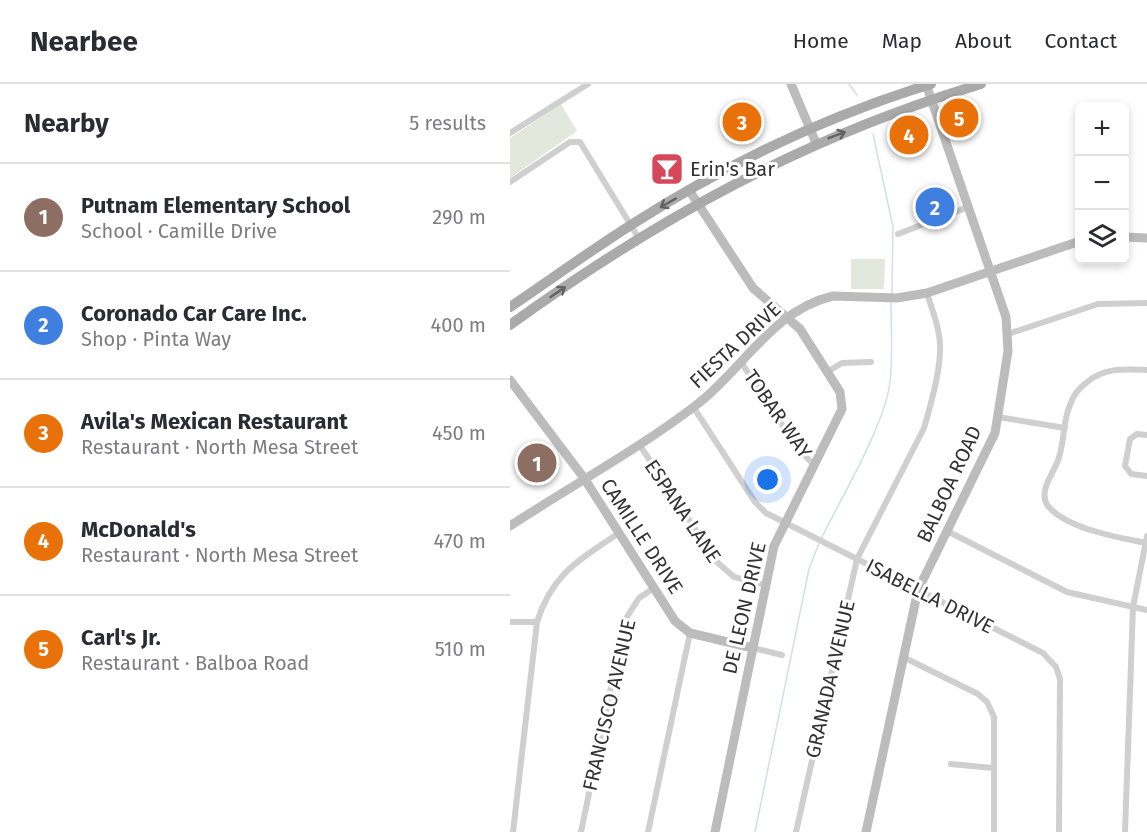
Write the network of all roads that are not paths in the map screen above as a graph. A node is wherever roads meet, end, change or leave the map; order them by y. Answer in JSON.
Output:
{"nodes":[{"id":1,"x":588,"y":84,"type":"edge"},
{"id":2,"x":791,"y":84,"type":"edge"},
{"id":3,"x":928,"y":84,"type":"edge"},
{"id":4,"x":981,"y":84,"type":"edge"},
{"id":5,"x":931,"y":99,"type":"junction"},
{"id":6,"x":810,"y":130,"type":"junction"},
{"id":7,"x":510,"y":133,"type":"edge"},
{"id":8,"x":816,"y":143,"type":"junction"},
{"id":9,"x":510,"y":182,"type":"edge"},
{"id":10,"x":689,"y":190,"type":"junction"},
{"id":11,"x":696,"y":203,"type":"junction"},
{"id":12,"x":968,"y":207,"type":"junction"},
{"id":13,"x":630,"y":225,"type":"junction"},
{"id":14,"x":898,"y":234,"type":"dead end"},
{"id":15,"x":638,"y":237,"type":"junction"},
{"id":16,"x":1129,"y":237,"type":"edge"},
{"id":17,"x":1147,"y":238,"type":"edge"},
{"id":18,"x":1075,"y":243,"type":"edge"},
{"id":19,"x":991,"y":272,"type":"junction"},
{"id":20,"x":927,"y":294,"type":"junction"},
{"id":21,"x":1147,"y":303,"type":"edge"},
{"id":22,"x":510,"y":308,"type":"edge"},
{"id":23,"x":787,"y":317,"type":"junction"},
{"id":24,"x":514,"y":322,"type":"edge"},
{"id":25,"x":1008,"y":334,"type":"junction"},
{"id":26,"x":741,"y":362,"type":"junction"},
{"id":27,"x":871,"y":362,"type":"dead end"},
{"id":28,"x":1147,"y":370,"type":"edge"},
{"id":29,"x":827,"y":372,"type":"junction"},
{"id":30,"x":510,"y":380,"type":"edge"},
{"id":31,"x":694,"y":408,"type":"junction"},
{"id":32,"x":998,"y":417,"type":"junction"},
{"id":33,"x":1065,"y":428,"type":"junction"},
{"id":34,"x":1147,"y":435,"type":"edge"},
{"id":35,"x":639,"y":444,"type":"junction"},
{"id":36,"x":814,"y":465,"type":"junction"},
{"id":37,"x":1147,"y":477,"type":"edge"},
{"id":38,"x":584,"y":478,"type":"junction"},
{"id":39,"x":785,"y":523,"type":"junction"},
{"id":40,"x":510,"y":526,"type":"edge"},
{"id":41,"x":947,"y":531,"type":"junction"},
{"id":42,"x":619,"y":533,"type":"junction"},
{"id":43,"x":1146,"y":539,"type":"edge"},
{"id":44,"x":857,"y":559,"type":"junction"},
{"id":45,"x":765,"y":585,"type":"junction"},
{"id":46,"x":654,"y":588,"type":"junction"},
{"id":47,"x":918,"y":590,"type":"junction"},
{"id":48,"x":1133,"y":607,"type":"junction"},
{"id":49,"x":1147,"y":610,"type":"edge"},
{"id":50,"x":510,"y":622,"type":"edge"},
{"id":51,"x":537,"y":622,"type":"junction"},
{"id":52,"x":690,"y":633,"type":"junction"},
{"id":53,"x":753,"y":648,"type":"junction"},
{"id":54,"x":782,"y":655,"type":"dead end"},
{"id":55,"x":903,"y":657,"type":"junction"},
{"id":56,"x":951,"y":764,"type":"dead end"},
{"id":57,"x":993,"y":768,"type":"junction"},
{"id":58,"x":513,"y":832,"type":"edge"},
{"id":59,"x":581,"y":832,"type":"edge"},
{"id":60,"x":648,"y":832,"type":"edge"},
{"id":61,"x":715,"y":832,"type":"edge"},
{"id":62,"x":796,"y":832,"type":"edge"},
{"id":63,"x":866,"y":832,"type":"edge"},
{"id":64,"x":994,"y":832,"type":"edge"},
{"id":65,"x":1059,"y":832,"type":"edge"},
{"id":66,"x":1125,"y":832,"type":"edge"}],
"edges":[{"from":1,"to":7,"type":"street"},
{"from":2,"to":6,"type":"street"},
{"from":3,"to":5,"type":"street","name":"BALBOA ROAD"},
{"from":3,"to":6,"type":"main road"},
{"from":4,"to":5,"type":"main road"},
{"from":8,"to":5,"type":"main road","one_way":true},
{"from":5,"to":12,"type":"street","name":"BALBOA ROAD"},
{"from":6,"to":8,"type":"street"},
{"from":6,"to":10,"type":"main road"},
{"from":8,"to":11,"type":"main road"},
{"from":9,"to":13,"type":"street"},
{"from":10,"to":11,"type":"street","name":"DE LEON DRIVE"},
{"from":10,"to":13,"type":"main road","one_way":true},
{"from":11,"to":15,"type":"main road"},
{"from":11,"to":23,"type":"street","name":"DE LEON DRIVE"},
{"from":12,"to":14,"type":"street"},
{"from":12,"to":19,"type":"street","name":"BALBOA ROAD"},
{"from":13,"to":15,"type":"street"},
{"from":13,"to":22,"type":"main road"},
{"from":24,"to":15,"type":"main road","one_way":true},
{"from":16,"to":17,"type":"street"},
{"from":18,"to":19,"type":"street","name":"FIESTA DRIVE"},
{"from":19,"to":20,"type":"street","name":"FIESTA DRIVE"},
{"from":19,"to":25,"type":"street","name":"BALBOA ROAD"},
{"from":20,"to":23,"type":"street","name":"FIESTA DRIVE"},
{"from":20,"to":44,"type":"street","name":"GRANADA AVENUE"},
{"from":21,"to":25,"type":"street"},
{"from":22,"to":24,"type":"street"},
{"from":23,"to":26,"type":"street","name":"FIESTA DRIVE"},
{"from":23,"to":29,"type":"street","name":"DE LEON DRIVE"},
{"from":25,"to":32,"type":"street","name":"BALBOA ROAD"},
{"from":26,"to":31,"type":"street","name":"FIESTA DRIVE"},
{"from":26,"to":36,"type":"street","name":"TOBAR WAY"},
{"from":27,"to":29,"type":"street"},
{"from":28,"to":33,"type":"street"},
{"from":29,"to":36,"type":"street","name":"DE LEON DRIVE"},
{"from":30,"to":38,"type":"street","name":"CAMILLE DRIVE"},
{"from":31,"to":35,"type":"street","name":"FIESTA DRIVE"},
{"from":31,"to":39,"type":"street","name":"ISABELLA DRIVE"},
{"from":32,"to":33,"type":"street"},
{"from":32,"to":41,"type":"street","name":"BALBOA ROAD"},
{"from":33,"to":43,"type":"street"},
{"from":34,"to":37,"type":"street"},
{"from":35,"to":38,"type":"street","name":"FIESTA DRIVE"},
{"from":35,"to":45,"type":"street","name":"ESPANA LANE"},
{"from":36,"to":39,"type":"street","name":"DE LEON DRIVE"},
{"from":38,"to":40,"type":"street","name":"FIESTA DRIVE"},
{"from":38,"to":42,"type":"street","name":"CAMILLE DRIVE"},
{"from":39,"to":44,"type":"street","name":"ISABELLA DRIVE"},
{"from":39,"to":45,"type":"street","name":"DE LEON DRIVE"},
{"from":41,"to":47,"type":"street","name":"BALBOA ROAD"},
{"from":41,"to":48,"type":"street"},
{"from":42,"to":46,"type":"street","name":"CAMILLE DRIVE"},
{"from":42,"to":51,"type":"street"},
{"from":43,"to":48,"type":"street"},
{"from":44,"to":47,"type":"street","name":"ISABELLA DRIVE"},
{"from":44,"to":62,"type":"street","name":"GRANADA AVENUE"},
{"from":45,"to":53,"type":"street","name":"DE LEON DRIVE"},
{"from":46,"to":52,"type":"street","name":"CAMILLE DRIVE"},
{"from":46,"to":59,"type":"street","name":"FRANCISCO AVENUE"},
{"from":47,"to":55,"type":"street","name":"BALBOA ROAD"},
{"from":47,"to":65,"type":"street","name":"ISABELLA DRIVE"},
{"from":48,"to":49,"type":"street"},
{"from":48,"to":66,"type":"street"},
{"from":50,"to":51,"type":"street"},
{"from":51,"to":58,"type":"street"},
{"from":52,"to":53,"type":"street"},
{"from":52,"to":60,"type":"street"},
{"from":53,"to":54,"type":"street"},
{"from":53,"to":61,"type":"street","name":"DE LEON DRIVE"},
{"from":55,"to":57,"type":"street"},
{"from":55,"to":63,"type":"street","name":"BALBOA ROAD"},
{"from":56,"to":57,"type":"street"},
{"from":57,"to":64,"type":"street"}]}
